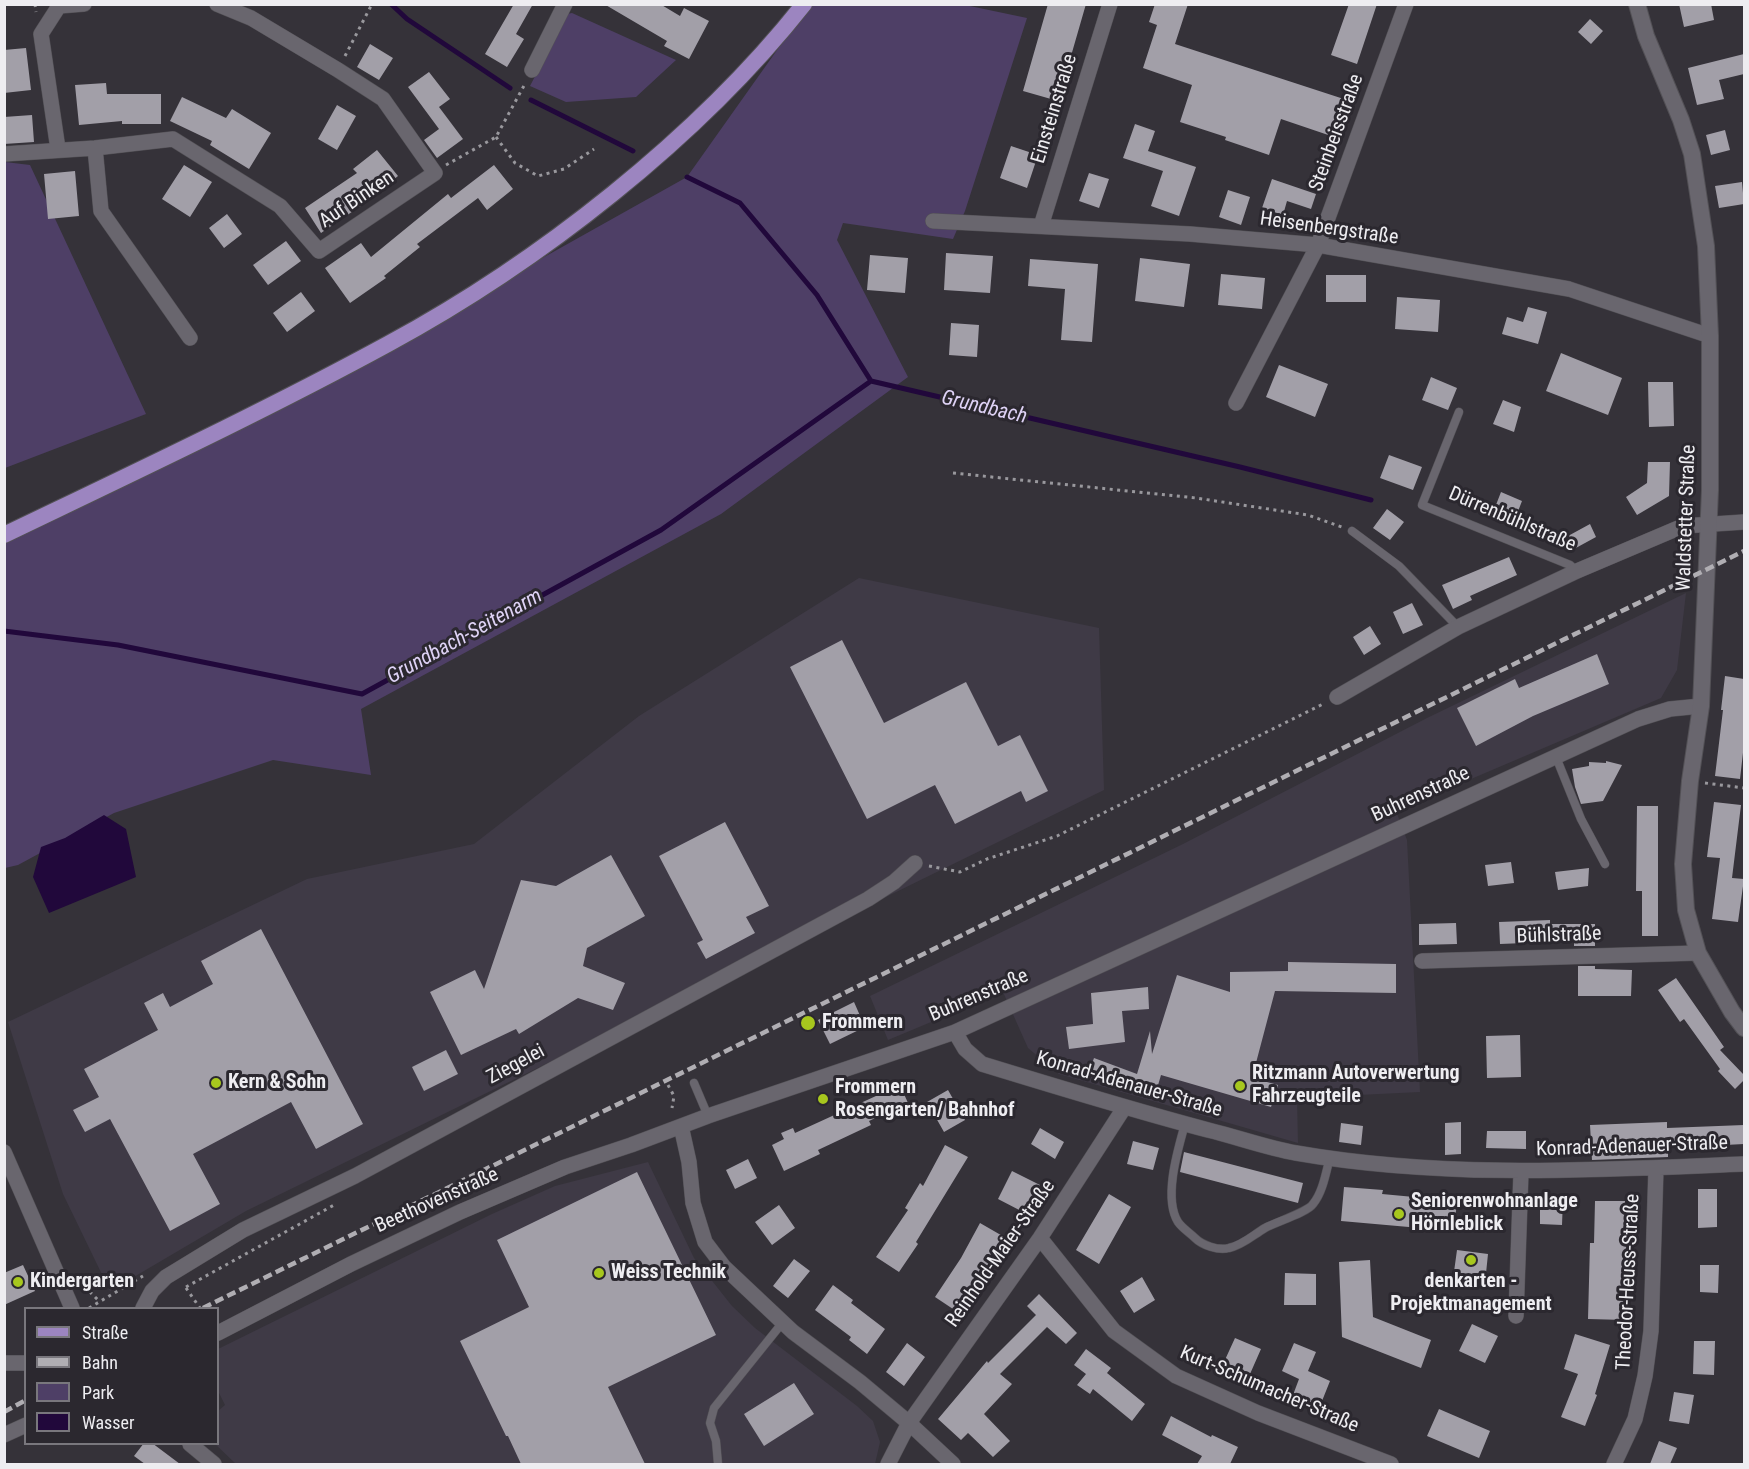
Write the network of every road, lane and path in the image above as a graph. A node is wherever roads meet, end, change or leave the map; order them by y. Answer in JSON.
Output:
{"nodes":[{"id":1,"x":84,"y":4,"type":"edge"},
{"id":2,"x":217,"y":4,"type":"edge"},
{"id":3,"x":372,"y":4,"type":"edge"},
{"id":4,"x":565,"y":4,"type":"edge"},
{"id":5,"x":804,"y":4,"type":"edge"},
{"id":6,"x":1110,"y":4,"type":"edge"},
{"id":7,"x":1406,"y":4,"type":"edge"},
{"id":8,"x":1637,"y":4,"type":"edge"},
{"id":9,"x":338,"y":70,"type":"junction"},
{"id":10,"x":532,"y":70,"type":"joint"},
{"id":11,"x":496,"y":137,"type":"junction"},
{"id":12,"x":96,"y":148,"type":"junction"},
{"id":13,"x":58,"y":149,"type":"junction"},
{"id":14,"x":594,"y":149,"type":"dead end"},
{"id":15,"x":4,"y":154,"type":"edge"},
{"id":16,"x":435,"y":173,"type":"junction"},
{"id":17,"x":933,"y":221,"type":"dead end"},
{"id":18,"x":1041,"y":226,"type":"junction"},
{"id":19,"x":1318,"y":245,"type":"junction"},
{"id":20,"x":1710,"y":336,"type":"junction"},
{"id":21,"x":190,"y":338,"type":"dead end"},
{"id":22,"x":1236,"y":403,"type":"dead end"},
{"id":23,"x":1459,"y":412,"type":"dead end"},
{"id":24,"x":953,"y":473,"type":"dead end"},
{"id":25,"x":1744,"y":522,"type":"edge"},
{"id":26,"x":1708,"y":525,"type":"junction"},
{"id":27,"x":1352,"y":531,"type":"joint"},
{"id":28,"x":4,"y":535,"type":"edge"},
{"id":29,"x":1577,"y":571,"type":"junction"},
{"id":30,"x":1458,"y":627,"type":"junction"},
{"id":31,"x":1337,"y":697,"type":"joint"},
{"id":32,"x":1701,"y":706,"type":"junction"},
{"id":33,"x":1556,"y":756,"type":"junction"},
{"id":34,"x":1690,"y":781,"type":"junction"},
{"id":35,"x":1744,"y":788,"type":"edge"},
{"id":36,"x":915,"y":863,"type":"joint"},
{"id":37,"x":1605,"y":864,"type":"dead end"},
{"id":38,"x":1698,"y":953,"type":"junction"},
{"id":39,"x":1422,"y":961,"type":"dead end"},
{"id":40,"x":1744,"y":1028,"type":"edge"},
{"id":41,"x":955,"y":1032,"type":"junction"},
{"id":42,"x":694,"y":1083,"type":"dead end"},
{"id":43,"x":668,"y":1084,"type":"dead end"},
{"id":44,"x":672,"y":1108,"type":"dead end"},
{"id":45,"x":1124,"y":1108,"type":"junction"},
{"id":46,"x":708,"y":1116,"type":"junction"},
{"id":47,"x":1185,"y":1124,"type":"junction"},
{"id":48,"x":681,"y":1126,"type":"junction"},
{"id":49,"x":4,"y":1152,"type":"edge"},
{"id":50,"x":1330,"y":1157,"type":"junction"},
{"id":51,"x":1744,"y":1164,"type":"edge"},
{"id":52,"x":1656,"y":1168,"type":"junction"},
{"id":53,"x":1521,"y":1172,"type":"junction"},
{"id":54,"x":1040,"y":1238,"type":"junction"},
{"id":55,"x":72,"y":1307,"type":"edge"},
{"id":56,"x":144,"y":1307,"type":"edge"},
{"id":57,"x":1516,"y":1316,"type":"dead end"},
{"id":58,"x":783,"y":1322,"type":"junction"},
{"id":59,"x":219,"y":1332,"type":"edge"},
{"id":60,"x":4,"y":1363,"type":"edge"},
{"id":61,"x":24,"y":1363,"type":"edge"},
{"id":62,"x":909,"y":1422,"type":"junction"},
{"id":63,"x":24,"y":1426,"type":"edge"},
{"id":64,"x":4,"y":1435,"type":"edge"},
{"id":65,"x":192,"y":1445,"type":"edge"},
{"id":66,"x":214,"y":1464,"type":"edge"},
{"id":67,"x":718,"y":1464,"type":"edge"},
{"id":68,"x":888,"y":1464,"type":"edge"},
{"id":69,"x":953,"y":1464,"type":"edge"},
{"id":70,"x":1391,"y":1464,"type":"edge"},
{"id":71,"x":1614,"y":1464,"type":"edge"}],
"edges":[{"from":1,"to":13,"type":"street"},
{"from":2,"to":9,"type":"street"},
{"from":3,"to":9,"type":"path"},
{"from":4,"to":10,"type":"street"},
{"from":5,"to":28,"type":"main road"},
{"from":6,"to":18,"type":"street","name":"Einsteinstraße"},
{"from":7,"to":19,"type":"street","name":"Steinbeisstraße"},
{"from":8,"to":20,"type":"street","name":"Waldstetter Straße"},
{"from":9,"to":16,"type":"street"},
{"from":10,"to":11,"type":"path"},
{"from":11,"to":14,"type":"path"},
{"from":11,"to":16,"type":"path"},
{"from":12,"to":13,"type":"street","name":"Auf Binken"},
{"from":12,"to":16,"type":"street","name":"Auf Binken"},
{"from":12,"to":21,"type":"street"},
{"from":13,"to":15,"type":"street","name":"Auf Binken"},
{"from":17,"to":18,"type":"street","name":"Heisenbergstraße"},
{"from":18,"to":19,"type":"street","name":"Heisenbergstraße"},
{"from":19,"to":20,"type":"street","name":"Heisenbergstraße"},
{"from":19,"to":22,"type":"street","name":"Steinbeisstraße"},
{"from":20,"to":26,"type":"street","name":"Waldstetter Straße"},
{"from":23,"to":29,"type":"lane","name":"Dürrenbühlstraße"},
{"from":24,"to":27,"type":"path"},
{"from":25,"to":26,"type":"street","name":"Dürrenbühlstraße"},
{"from":26,"to":29,"type":"street","name":"Dürrenbühlstraße"},
{"from":26,"to":32,"type":"street","name":"Waldstetter Straße"},
{"from":27,"to":30,"type":"lane"},
{"from":29,"to":30,"type":"street","name":"Dürrenbühlstraße"},
{"from":30,"to":31,"type":"street","name":"Dürrenbühlstraße"},
{"from":31,"to":36,"type":"path"},
{"from":32,"to":33,"type":"street","name":"Buhrenstraße"},
{"from":32,"to":34,"type":"street","name":"Waldstetter Straße"},
{"from":33,"to":37,"type":"lane"},
{"from":33,"to":41,"type":"street","name":"Buhrenstraße"},
{"from":34,"to":35,"type":"path"},
{"from":34,"to":38,"type":"street","name":"Waldstetter Straße"},
{"from":36,"to":56,"type":"street","name":"Ziegelei"},
{"from":38,"to":39,"type":"street","name":"Bühlstraße"},
{"from":38,"to":40,"type":"street","name":"Waldstetter Straße"},
{"from":41,"to":45,"type":"street","name":"Konrad-Adenauer-Straße"},
{"from":41,"to":46,"type":"street","name":"Buhrenstraße"},
{"from":42,"to":46,"type":"lane"},
{"from":43,"to":44,"type":"path"},
{"from":45,"to":47,"type":"street","name":"Konrad-Adenauer-Straße"},
{"from":45,"to":54,"type":"street","name":"Reinhold-Maier-Straße"},
{"from":46,"to":48,"type":"street","name":"Buhrenstraße"},
{"from":47,"to":50,"type":"street","name":"Konrad-Adenauer-Straße"},
{"from":47,"to":50,"type":"lane"},
{"from":48,"to":58,"type":"street"},
{"from":48,"to":59,"type":"street","name":"Beethovenstraße"},
{"from":49,"to":55,"type":"street"},
{"from":50,"to":53,"type":"street","name":"Konrad-Adenauer-Straße"},
{"from":51,"to":52,"type":"street","name":"Konrad-Adenauer-Straße"},
{"from":52,"to":53,"type":"street","name":"Konrad-Adenauer-Straße"},
{"from":52,"to":71,"type":"street","name":"Theodor-Heuss-Straße"},
{"from":53,"to":57,"type":"street","name":"Konrad-Adenauer-Straße"},
{"from":54,"to":62,"type":"street","name":"Reinhold-Maier-Straße"},
{"from":54,"to":70,"type":"street","name":"Kurt-Schumacher-Straße"},
{"from":58,"to":62,"type":"street"},
{"from":58,"to":67,"type":"lane"},
{"from":60,"to":61,"type":"street"},
{"from":62,"to":68,"type":"street","name":"Reinhold-Maier-Straße"},
{"from":62,"to":69,"type":"street"},
{"from":63,"to":64,"type":"street"},
{"from":65,"to":66,"type":"street"}]}
